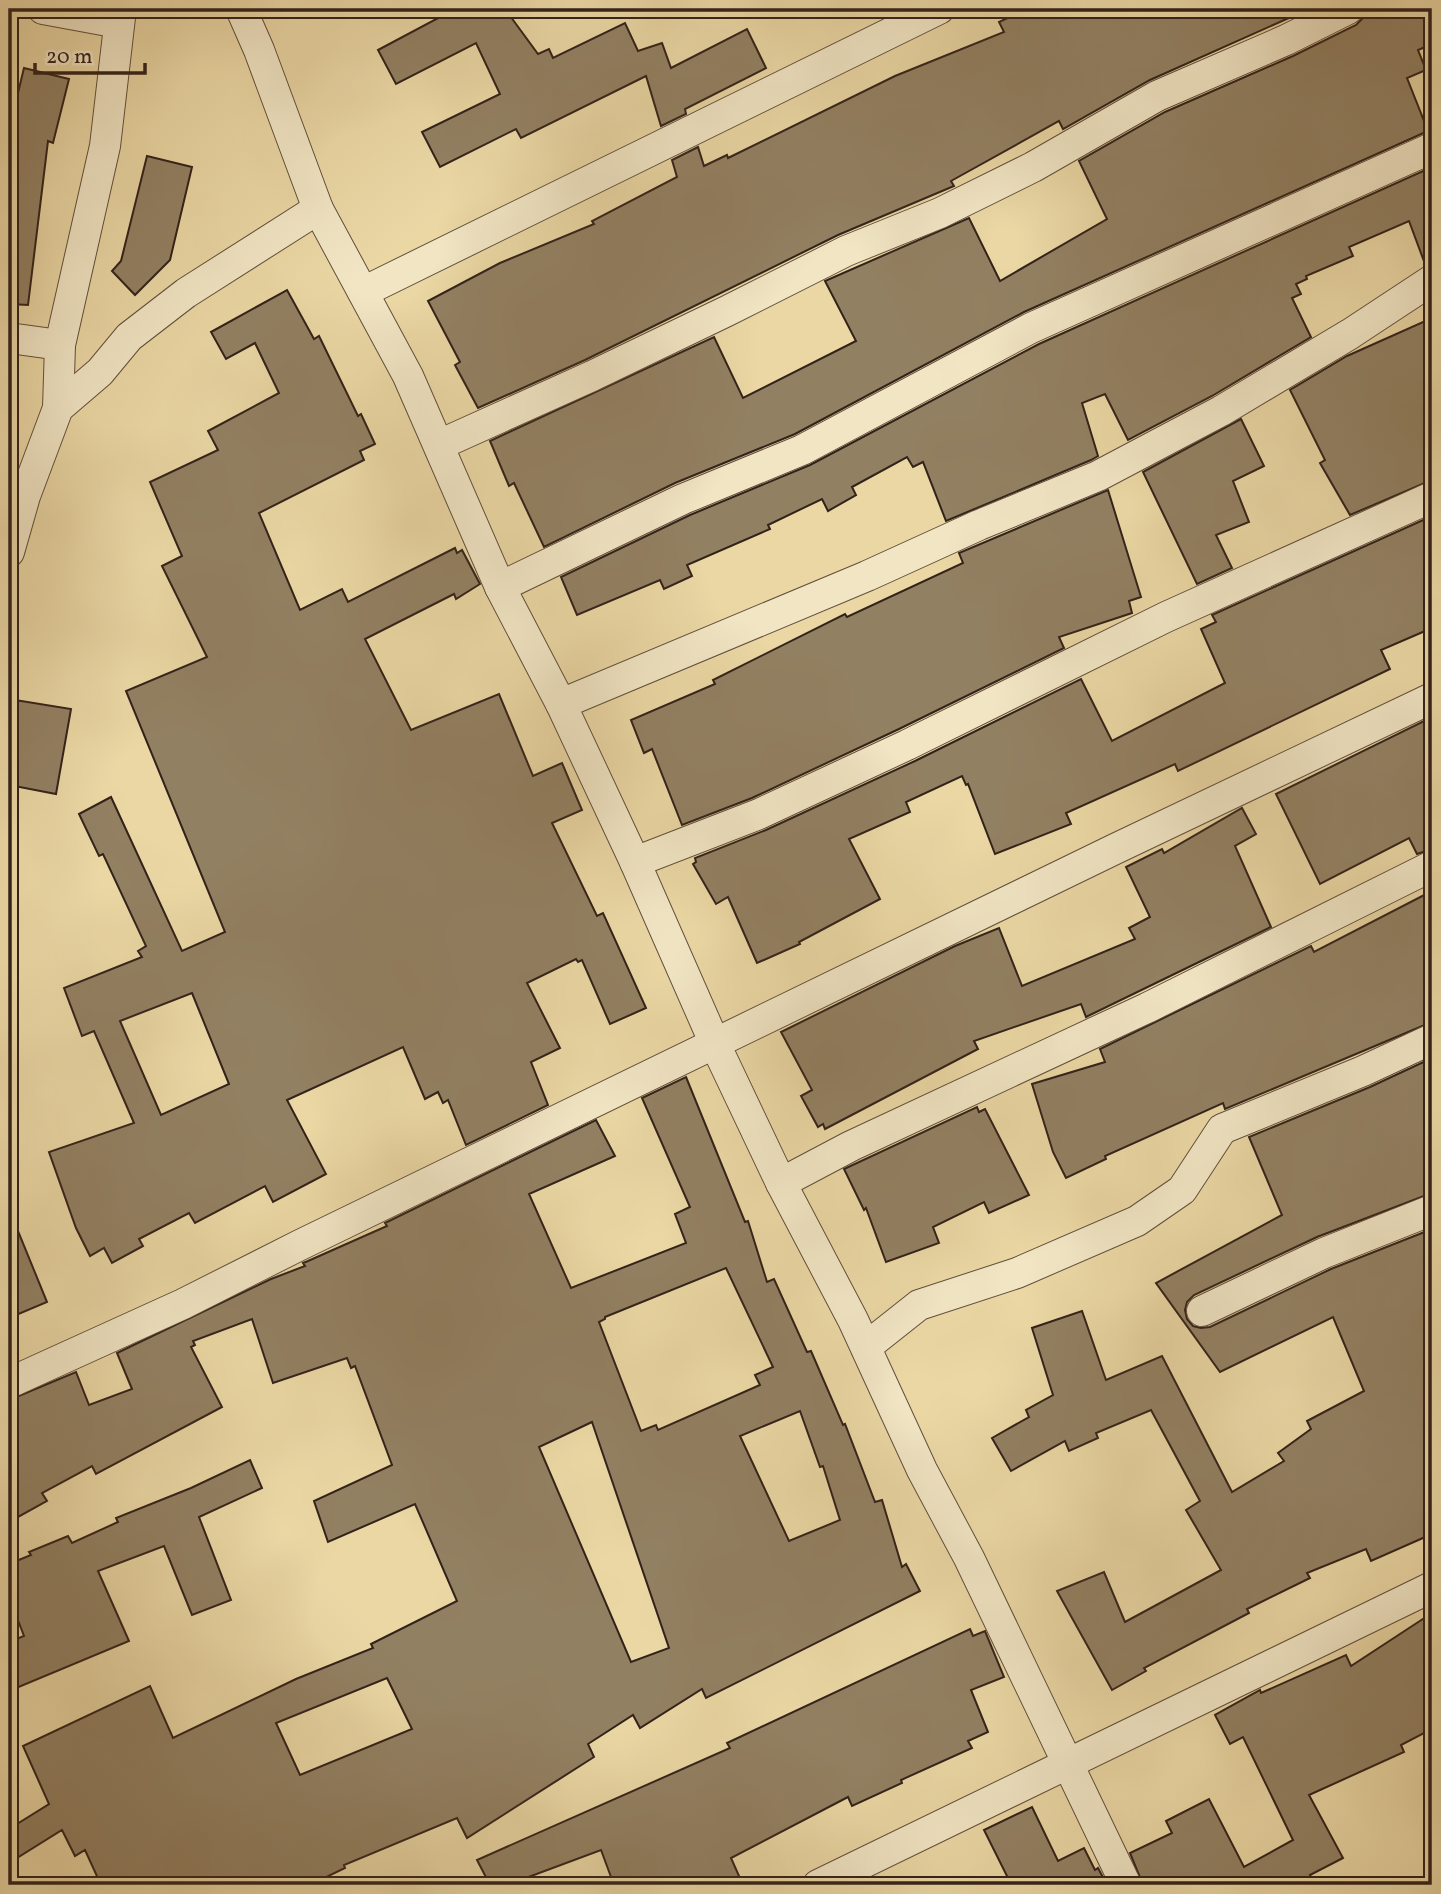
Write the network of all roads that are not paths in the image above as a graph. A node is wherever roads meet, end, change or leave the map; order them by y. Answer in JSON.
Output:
{"nodes":[{"id":1,"x":43,"y":9,"type":"edge"},
{"id":2,"x":241,"y":9,"type":"edge"},
{"id":3,"x":939,"y":9,"type":"edge"},
{"id":4,"x":1348,"y":9,"type":"edge"},
{"id":5,"x":120,"y":16,"type":"edge"},
{"id":6,"x":1432,"y":148,"type":"edge"},
{"id":7,"x":318,"y":209,"type":"junction"},
{"id":8,"x":1432,"y":280,"type":"edge"},
{"id":9,"x":363,"y":292,"type":"junction"},
{"id":10,"x":9,"y":338,"type":"edge"},
{"id":11,"x":60,"y":345,"type":"junction"},
{"id":12,"x":58,"y":408,"type":"junction"},
{"id":13,"x":439,"y":445,"type":"junction"},
{"id":14,"x":1432,"y":497,"type":"edge"},
{"id":15,"x":9,"y":552,"type":"edge"},
{"id":16,"x":500,"y":587,"type":"junction"},
{"id":17,"x":1432,"y":698,"type":"edge"},
{"id":18,"x":561,"y":704,"type":"junction"},
{"id":19,"x":635,"y":862,"type":"junction"},
{"id":20,"x":1432,"y":866,"type":"edge"},
{"id":21,"x":1432,"y":1039,"type":"edge"},
{"id":22,"x":715,"y":1044,"type":"junction"},
{"id":23,"x":781,"y":1183,"type":"junction"},
{"id":24,"x":1432,"y":1210,"type":"edge"},
{"id":25,"x":1202,"y":1311,"type":"dead end"},
{"id":26,"x":866,"y":1347,"type":"junction"},
{"id":27,"x":9,"y":1383,"type":"edge"},
{"id":28,"x":1432,"y":1587,"type":"edge"},
{"id":29,"x":1066,"y":1763,"type":"junction"},
{"id":30,"x":818,"y":1885,"type":"edge"},
{"id":31,"x":1126,"y":1885,"type":"edge"}],
"edges":[{"from":1,"to":5,"type":"street"},
{"from":2,"to":7,"type":"street"},
{"from":3,"to":9,"type":"street"},
{"from":4,"to":13,"type":"street"},
{"from":5,"to":11,"type":"street"},
{"from":6,"to":16,"type":"street"},
{"from":7,"to":9,"type":"street"},
{"from":7,"to":12,"type":"street"},
{"from":8,"to":18,"type":"street"},
{"from":9,"to":13,"type":"street"},
{"from":10,"to":11,"type":"street"},
{"from":11,"to":12,"type":"street"},
{"from":12,"to":15,"type":"street"},
{"from":13,"to":16,"type":"street"},
{"from":14,"to":19,"type":"street"},
{"from":16,"to":18,"type":"street"},
{"from":17,"to":22,"type":"street"},
{"from":18,"to":19,"type":"street"},
{"from":19,"to":22,"type":"street"},
{"from":20,"to":23,"type":"street"},
{"from":21,"to":26,"type":"street"},
{"from":22,"to":23,"type":"street"},
{"from":22,"to":27,"type":"street"},
{"from":23,"to":26,"type":"street"},
{"from":24,"to":25,"type":"street"},
{"from":26,"to":29,"type":"street"},
{"from":28,"to":29,"type":"street"},
{"from":29,"to":30,"type":"street"},
{"from":29,"to":31,"type":"street"}]}
